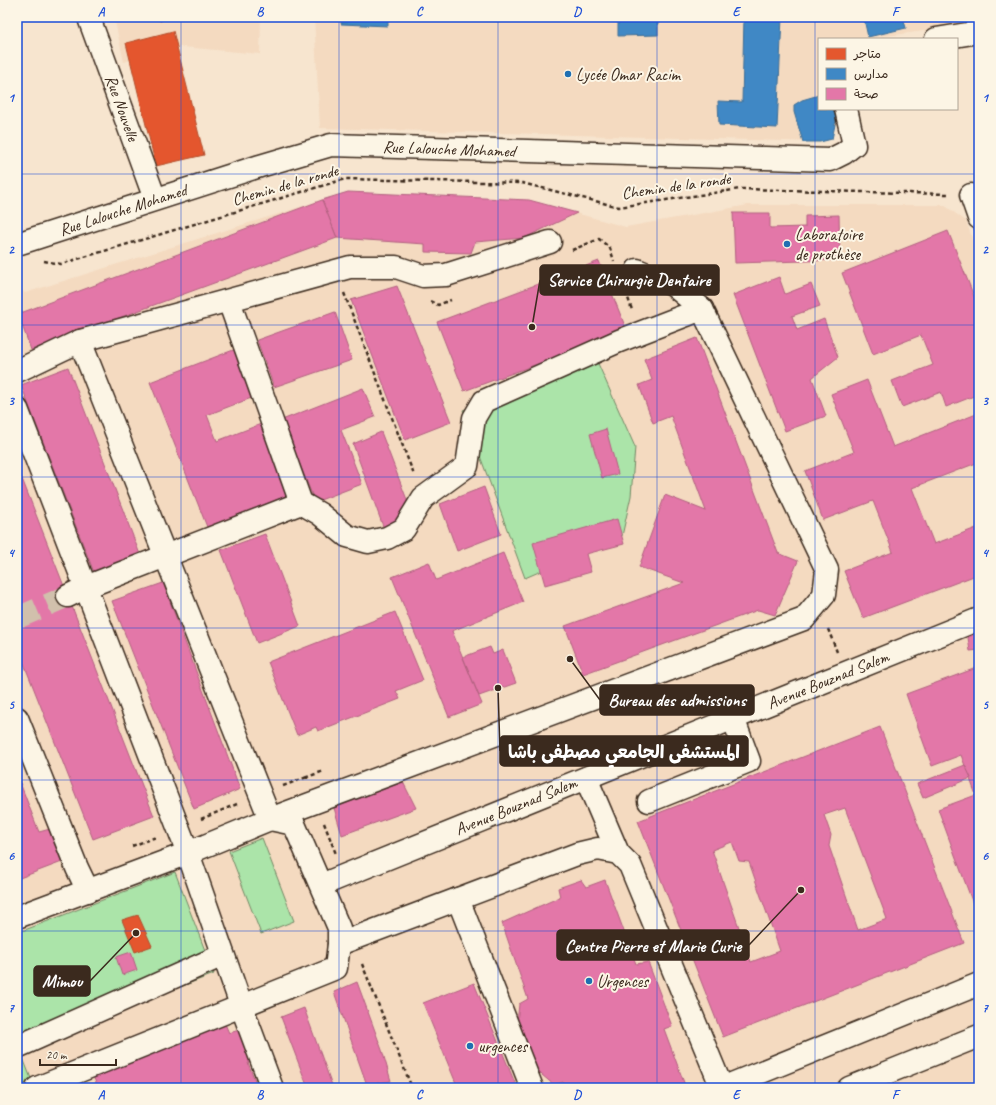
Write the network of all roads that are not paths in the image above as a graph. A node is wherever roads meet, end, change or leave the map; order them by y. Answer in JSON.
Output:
{"nodes":[{"id":1,"x":92,"y":17,"type":"edge"},
{"id":2,"x":979,"y":32,"type":"edge"},
{"id":3,"x":942,"y":38,"type":"edge"},
{"id":4,"x":846,"y":110,"type":"edge"},
{"id":5,"x":970,"y":195,"type":"road end"},
{"id":6,"x":155,"y":199,"type":"junction"},
{"id":7,"x":979,"y":218,"type":"edge"},
{"id":8,"x":550,"y":242,"type":"dead end"},
{"id":9,"x":17,"y":244,"type":"edge"},
{"id":10,"x":637,"y":270,"type":"dead end"},
{"id":11,"x":229,"y":301,"type":"junction"},
{"id":12,"x":702,"y":309,"type":"junction"},
{"id":13,"x":80,"y":341,"type":"junction"},
{"id":14,"x":17,"y":371,"type":"edge"},
{"id":15,"x":17,"y":409,"type":"edge"},
{"id":16,"x":301,"y":503,"type":"junction"},
{"id":17,"x":164,"y":556,"type":"junction"},
{"id":18,"x":77,"y":592,"type":"junction"},
{"id":19,"x":979,"y":619,"type":"edge"},
{"id":20,"x":17,"y":718,"type":"edge"},
{"id":21,"x":732,"y":718,"type":"junction"},
{"id":22,"x":586,"y":778,"type":"junction"},
{"id":23,"x":649,"y":801,"type":"dead end"},
{"id":24,"x":270,"y":819,"type":"junction"},
{"id":25,"x":188,"y":853,"type":"junction"},
{"id":26,"x":618,"y":853,"type":"junction"},
{"id":27,"x":321,"y":885,"type":"junction"},
{"id":28,"x":88,"y":891,"type":"junction"},
{"id":29,"x":458,"y":899,"type":"junction"},
{"id":30,"x":17,"y":917,"type":"edge"},
{"id":31,"x":339,"y":944,"type":"junction"},
{"id":32,"x":223,"y":955,"type":"junction"},
{"id":33,"x":979,"y":984,"type":"edge"},
{"id":34,"x":241,"y":1005,"type":"junction"},
{"id":35,"x":979,"y":1036,"type":"edge"},
{"id":36,"x":17,"y":1047,"type":"edge"},
{"id":37,"x":42,"y":1087,"type":"edge"},
{"id":38,"x":272,"y":1088,"type":"edge"},
{"id":39,"x":532,"y":1088,"type":"edge"},
{"id":40,"x":722,"y":1088,"type":"edge"},
{"id":41,"x":849,"y":1088,"type":"edge"}],
"edges":[{"from":1,"to":6,"type":"street","name":"Rue Nouvelle"},
{"from":2,"to":3,"type":"street"},
{"from":4,"to":6,"type":"street","name":"Rue Lalouche Mohamed"},
{"from":5,"to":7,"type":"street"},
{"from":6,"to":9,"type":"street","name":"Rue Lalouche Mohamed"},
{"from":8,"to":11,"type":"street"},
{"from":10,"to":12,"type":"street"},
{"from":11,"to":13,"type":"street"},
{"from":11,"to":16,"type":"street"},
{"from":12,"to":16,"type":"street"},
{"from":12,"to":24,"type":"street"},
{"from":13,"to":14,"type":"street"},
{"from":13,"to":17,"type":"street"},
{"from":15,"to":18,"type":"street"},
{"from":16,"to":17,"type":"street"},
{"from":17,"to":18,"type":"street"},
{"from":17,"to":24,"type":"street"},
{"from":18,"to":25,"type":"street"},
{"from":19,"to":21,"type":"street","name":"Avenue Bouznad Salem"},
{"from":20,"to":28,"type":"street"},
{"from":21,"to":22,"type":"street","name":"Avenue Bouznad Salem"},
{"from":21,"to":23,"type":"street"},
{"from":22,"to":26,"type":"street"},
{"from":22,"to":27,"type":"street","name":"Avenue Bouznad Salem"},
{"from":24,"to":25,"type":"street"},
{"from":24,"to":27,"type":"street"},
{"from":25,"to":28,"type":"street"},
{"from":25,"to":32,"type":"street"},
{"from":26,"to":29,"type":"street"},
{"from":26,"to":40,"type":"street"},
{"from":27,"to":31,"type":"street"},
{"from":28,"to":30,"type":"street"},
{"from":29,"to":31,"type":"street"},
{"from":29,"to":39,"type":"street"},
{"from":31,"to":34,"type":"street"},
{"from":32,"to":34,"type":"street"},
{"from":32,"to":36,"type":"street"},
{"from":33,"to":40,"type":"street"},
{"from":34,"to":37,"type":"street"},
{"from":34,"to":38,"type":"street"},
{"from":35,"to":41,"type":"street"}]}
